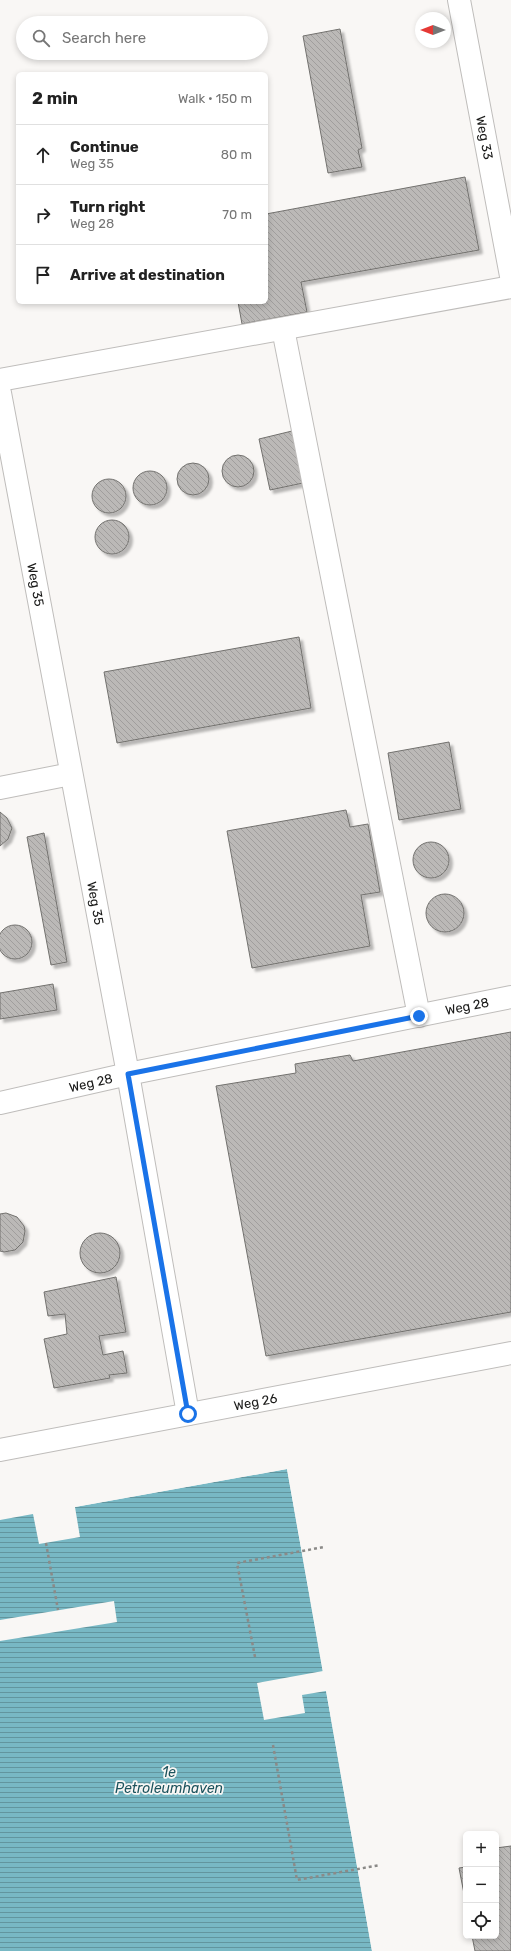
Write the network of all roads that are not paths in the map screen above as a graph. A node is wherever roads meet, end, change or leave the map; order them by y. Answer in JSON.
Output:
{"nodes":[{"id":1,"x":460,"y":0,"type":"edge"},
{"id":2,"x":511,"y":276,"type":"edge"},
{"id":3,"x":511,"y":288,"type":"edge"},
{"id":4,"x":283,"y":329,"type":"junction"},
{"id":5,"x":0,"y":380,"type":"edge"},
{"id":6,"x":0,"y":393,"type":"edge"},
{"id":7,"x":4,"y":441,"type":"edge"},
{"id":8,"x":71,"y":774,"type":"junction"},
{"id":9,"x":0,"y":788,"type":"edge"},
{"id":10,"x":511,"y":997,"type":"edge"},
{"id":11,"x":419,"y":1016,"type":"junction"},
{"id":12,"x":128,"y":1074,"type":"junction"},
{"id":13,"x":0,"y":1103,"type":"edge"},
{"id":14,"x":511,"y":1353,"type":"edge"},
{"id":15,"x":188,"y":1414,"type":"junction"},
{"id":16,"x":0,"y":1450,"type":"edge"}],
"edges":[{"from":1,"to":2,"type":"lane","name":"Weg 33"},
{"from":3,"to":4,"type":"lane"},
{"from":4,"to":5,"type":"lane"},
{"from":4,"to":11,"type":"lane"},
{"from":6,"to":7,"type":"lane","name":"Weg 35"},
{"from":7,"to":8,"type":"lane","name":"Weg 35"},
{"from":8,"to":9,"type":"lane"},
{"from":8,"to":12,"type":"lane","name":"Weg 35"},
{"from":10,"to":11,"type":"lane","name":"Weg 28"},
{"from":11,"to":12,"type":"lane","name":"Weg 28"},
{"from":12,"to":13,"type":"lane","name":"Weg 28"},
{"from":12,"to":15,"type":"lane","name":"Weg 35"},
{"from":14,"to":15,"type":"lane","name":"Weg 26"},
{"from":15,"to":16,"type":"lane","name":"Weg 26"}]}
